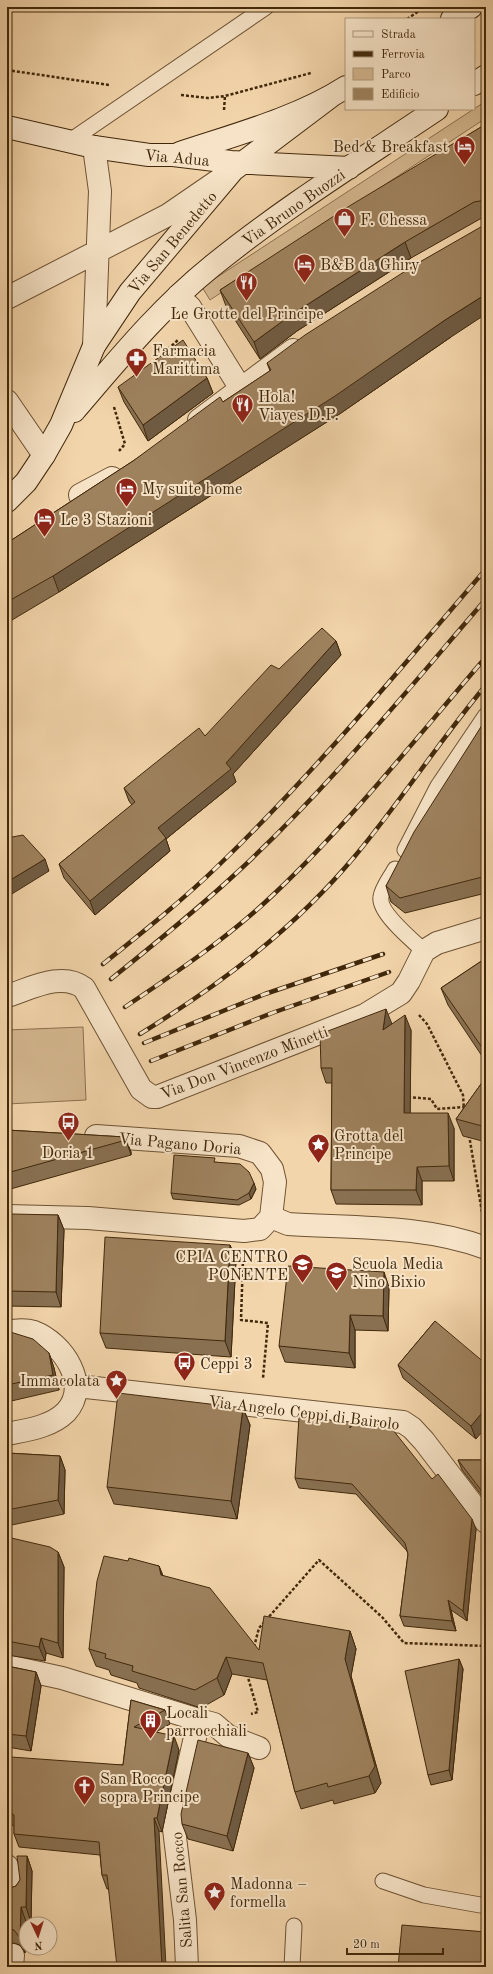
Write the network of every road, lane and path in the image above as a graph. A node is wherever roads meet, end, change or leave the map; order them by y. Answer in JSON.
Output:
{"nodes":[{"id":1,"x":266,"y":7,"type":"edge"},
{"id":2,"x":426,"y":7,"type":"edge"},
{"id":3,"x":471,"y":7,"type":"edge"},
{"id":4,"x":409,"y":18,"type":"edge"},
{"id":5,"x":454,"y":18,"type":"edge"},
{"id":6,"x":486,"y":76,"type":"edge"},
{"id":7,"x":475,"y":83,"type":"edge"},
{"id":8,"x":338,"y":92,"type":"edge"},
{"id":9,"x":436,"y":110,"type":"edge"},
{"id":10,"x":7,"y":127,"type":"edge"},
{"id":11,"x":70,"y":141,"type":"junction"},
{"id":12,"x":94,"y":147,"type":"junction"},
{"id":13,"x":173,"y":155,"type":"junction"},
{"id":14,"x":238,"y":167,"type":"junction"},
{"id":15,"x":349,"y":168,"type":"junction"},
{"id":16,"x":97,"y":252,"type":"junction"},
{"id":17,"x":211,"y":267,"type":"joint"},
{"id":18,"x":178,"y":296,"type":"junction"},
{"id":19,"x":7,"y":298,"type":"edge"},
{"id":20,"x":310,"y":338,"type":"edge"},
{"id":21,"x":94,"y":346,"type":"junction"},
{"id":22,"x":241,"y":389,"type":"junction"},
{"id":23,"x":7,"y":401,"type":"edge"},
{"id":24,"x":61,"y":425,"type":"junction"},
{"id":25,"x":182,"y":431,"type":"edge"},
{"id":26,"x":44,"y":455,"type":"junction"},
{"id":27,"x":132,"y":468,"type":"edge"},
{"id":28,"x":80,"y":495,"type":"edge"},
{"id":29,"x":7,"y":502,"type":"edge"},
{"id":30,"x":486,"y":715,"type":"edge"},
{"id":31,"x":486,"y":928,"type":"edge"},
{"id":32,"x":424,"y":952,"type":"junction"},
{"id":33,"x":7,"y":996,"type":"edge"},
{"id":34,"x":427,"y":1024,"type":"dead end"},
{"id":35,"x":401,"y":1097,"type":"edge"},
{"id":36,"x":464,"y":1107,"type":"junction"},
{"id":37,"x":465,"y":1115,"type":"edge"},
{"id":38,"x":468,"y":1130,"type":"edge"},
{"id":39,"x":79,"y":1136,"type":"edge"},
{"id":40,"x":7,"y":1216,"type":"edge"},
{"id":41,"x":271,"y":1217,"type":"junction"},
{"id":42,"x":483,"y":1221,"type":"dead end"},
{"id":43,"x":486,"y":1248,"type":"edge"},
{"id":44,"x":243,"y":1261,"type":"dead end"},
{"id":45,"x":7,"y":1332,"type":"edge"},
{"id":46,"x":263,"y":1381,"type":"dead end"},
{"id":47,"x":77,"y":1386,"type":"junction"},
{"id":48,"x":7,"y":1434,"type":"edge"},
{"id":49,"x":486,"y":1522,"type":"edge"},
{"id":50,"x":486,"y":1646,"type":"edge"},
{"id":51,"x":253,"y":1651,"type":"edge"},
{"id":52,"x":7,"y":1666,"type":"edge"},
{"id":53,"x":247,"y":1673,"type":"edge"},
{"id":54,"x":207,"y":1722,"type":"junction"},
{"id":55,"x":259,"y":1748,"type":"dead end"},
{"id":56,"x":7,"y":1866,"type":"edge"},
{"id":57,"x":383,"y":1881,"type":"dead end"},
{"id":58,"x":14,"y":1891,"type":"edge"},
{"id":59,"x":486,"y":1906,"type":"edge"},
{"id":60,"x":294,"y":1926,"type":"dead end"},
{"id":61,"x":188,"y":1967,"type":"edge"},
{"id":62,"x":292,"y":1967,"type":"edge"}],
"edges":[{"from":1,"to":11,"type":"lane"},
{"from":2,"to":4,"type":"path"},
{"from":3,"to":5,"type":"street"},
{"from":6,"to":7,"type":"street"},
{"from":8,"to":13,"type":"street"},
{"from":8,"to":14,"type":"street","name":"Via San Benedetto"},
{"from":9,"to":15,"type":"street","name":"Via Bruno Buozzi"},
{"from":10,"to":11,"type":"street","name":"Via Adua"},
{"from":11,"to":12,"type":"street","name":"Via Adua"},
{"from":12,"to":13,"type":"street","name":"Via Adua"},
{"from":12,"to":16,"type":"street"},
{"from":13,"to":14,"type":"street","name":"Via Adua"},
{"from":14,"to":15,"type":"street","name":"Via Adua"},
{"from":14,"to":16,"type":"street"},
{"from":14,"to":21,"type":"street","name":"Via San Benedetto"},
{"from":15,"to":17,"type":"street","name":"Via Bruno Buozzi"},
{"from":16,"to":19,"type":"street"},
{"from":16,"to":21,"type":"street"},
{"from":17,"to":18,"type":"street","name":"Via San Benedetto"},
{"from":18,"to":22,"type":"street"},
{"from":18,"to":24,"type":"street","name":"Via San Benedetto"},
{"from":20,"to":22,"type":"street"},
{"from":21,"to":24,"type":"street","name":"Via San Benedetto"},
{"from":22,"to":25,"type":"street"},
{"from":23,"to":26,"type":"street"},
{"from":24,"to":26,"type":"street","name":"Via San Benedetto"},
{"from":26,"to":29,"type":"street","name":"Via San Benedetto"},
{"from":27,"to":28,"type":"street"},
{"from":30,"to":32,"type":"lane"},
{"from":31,"to":32,"type":"street"},
{"from":32,"to":33,"type":"street","name":"Via Don Vincenzo Minetti"},
{"from":34,"to":36,"type":"path"},
{"from":35,"to":36,"type":"path"},
{"from":36,"to":37,"type":"path"},
{"from":38,"to":42,"type":"path"},
{"from":39,"to":41,"type":"street","name":"Via Pagano Doria"},
{"from":40,"to":41,"type":"street"},
{"from":41,"to":43,"type":"street"},
{"from":44,"to":46,"type":"path"},
{"from":45,"to":47,"type":"street"},
{"from":47,"to":48,"type":"street"},
{"from":47,"to":49,"type":"street","name":"Via Angelo Ceppi di Bairolo"},
{"from":50,"to":51,"type":"path"},
{"from":52,"to":54,"type":"street"},
{"from":53,"to":54,"type":"path"},
{"from":54,"to":55,"type":"street"},
{"from":54,"to":61,"type":"street","name":"Salita San Rocco"},
{"from":56,"to":58,"type":"street"},
{"from":57,"to":59,"type":"lane"},
{"from":60,"to":62,"type":"lane"}]}
